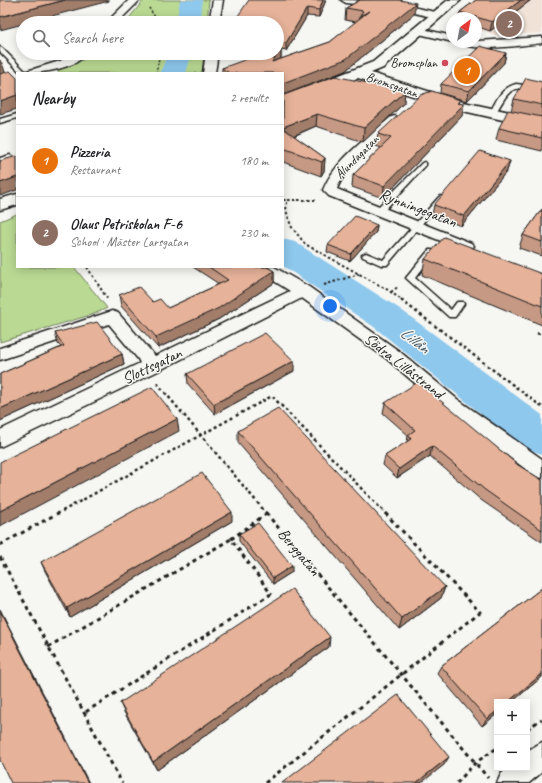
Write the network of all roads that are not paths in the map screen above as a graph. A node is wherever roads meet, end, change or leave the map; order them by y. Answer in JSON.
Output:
{"nodes":[{"id":1,"x":135,"y":0,"type":"edge"},
{"id":2,"x":218,"y":0,"type":"edge"},
{"id":3,"x":346,"y":0,"type":"edge"},
{"id":4,"x":455,"y":0,"type":"edge"},
{"id":5,"x":436,"y":15,"type":"junction"},
{"id":6,"x":118,"y":16,"type":"edge"},
{"id":7,"x":215,"y":16,"type":"edge"},
{"id":8,"x":418,"y":31,"type":"junction"},
{"id":9,"x":446,"y":38,"type":"edge"},
{"id":10,"x":542,"y":40,"type":"edge"},
{"id":11,"x":482,"y":43,"type":"edge"},
{"id":12,"x":0,"y":49,"type":"edge"},
{"id":13,"x":70,"y":60,"type":"edge"},
{"id":14,"x":211,"y":60,"type":"edge"},
{"id":15,"x":23,"y":72,"type":"edge"},
{"id":16,"x":40,"y":72,"type":"edge"},
{"id":17,"x":209,"y":72,"type":"edge"},
{"id":18,"x":358,"y":74,"type":"junction"},
{"id":19,"x":542,"y":89,"type":"edge"},
{"id":20,"x":284,"y":102,"type":"edge"},
{"id":21,"x":493,"y":113,"type":"junction"},
{"id":22,"x":402,"y":114,"type":"edge"},
{"id":23,"x":16,"y":116,"type":"edge"},
{"id":24,"x":0,"y":121,"type":"edge"},
{"id":25,"x":542,"y":124,"type":"edge"},
{"id":26,"x":10,"y":157,"type":"edge"},
{"id":27,"x":0,"y":160,"type":"edge"},
{"id":28,"x":424,"y":164,"type":"edge"},
{"id":29,"x":331,"y":187,"type":"joint"},
{"id":30,"x":445,"y":194,"type":"edge"},
{"id":31,"x":16,"y":199,"type":"edge"},
{"id":32,"x":0,"y":205,"type":"edge"},
{"id":33,"x":378,"y":212,"type":"junction"},
{"id":34,"x":416,"y":226,"type":"junction"},
{"id":35,"x":444,"y":237,"type":"junction"},
{"id":36,"x":479,"y":251,"type":"edge"},
{"id":37,"x":366,"y":255,"type":"dead end"},
{"id":38,"x":265,"y":268,"type":"edge"},
{"id":39,"x":303,"y":291,"type":"junction"},
{"id":40,"x":460,"y":304,"type":"dead end"},
{"id":41,"x":0,"y":354,"type":"edge"},
{"id":42,"x":150,"y":367,"type":"junction"},
{"id":43,"x":0,"y":439,"type":"edge"},
{"id":44,"x":542,"y":470,"type":"edge"},
{"id":45,"x":542,"y":755,"type":"edge"},
{"id":46,"x":510,"y":783,"type":"edge"}],
"edges":[{"from":1,"to":6,"type":"street"},
{"from":2,"to":7,"type":"street"},
{"from":3,"to":5,"type":"street"},
{"from":4,"to":5,"type":"street"},
{"from":5,"to":8,"type":"street"},
{"from":8,"to":9,"type":"street"},
{"from":8,"to":18,"type":"street"},
{"from":10,"to":11,"type":"street"},
{"from":12,"to":15,"type":"lane"},
{"from":13,"to":16,"type":"street"},
{"from":14,"to":17,"type":"street"},
{"from":18,"to":20,"type":"street"},
{"from":18,"to":21,"type":"street","name":"Bromsgatan"},
{"from":19,"to":21,"type":"lane"},
{"from":21,"to":25,"type":"street","name":"Bromsgatan"},
{"from":22,"to":29,"type":"street","name":"Ålundagatan"},
{"from":23,"to":24,"type":"lane"},
{"from":26,"to":27,"type":"lane"},
{"from":28,"to":33,"type":"lane"},
{"from":29,"to":33,"type":"street","name":"Rynningegatan"},
{"from":30,"to":34,"type":"lane"},
{"from":31,"to":32,"type":"street"},
{"from":33,"to":34,"type":"street","name":"Rynningegatan"},
{"from":34,"to":35,"type":"street","name":"Rynningegatan"},
{"from":34,"to":37,"type":"lane"},
{"from":35,"to":36,"type":"street","name":"Rynningegatan"},
{"from":35,"to":40,"type":"lane"},
{"from":38,"to":39,"type":"street","name":"Södra Lillåstrand"},
{"from":39,"to":42,"type":"street","name":"Slottsgatan"},
{"from":39,"to":44,"type":"street","name":"Södra Lillåstrand"},
{"from":41,"to":42,"type":"street"},
{"from":42,"to":43,"type":"street","name":"Slottsgatan"},
{"from":45,"to":46,"type":"street"}]}
